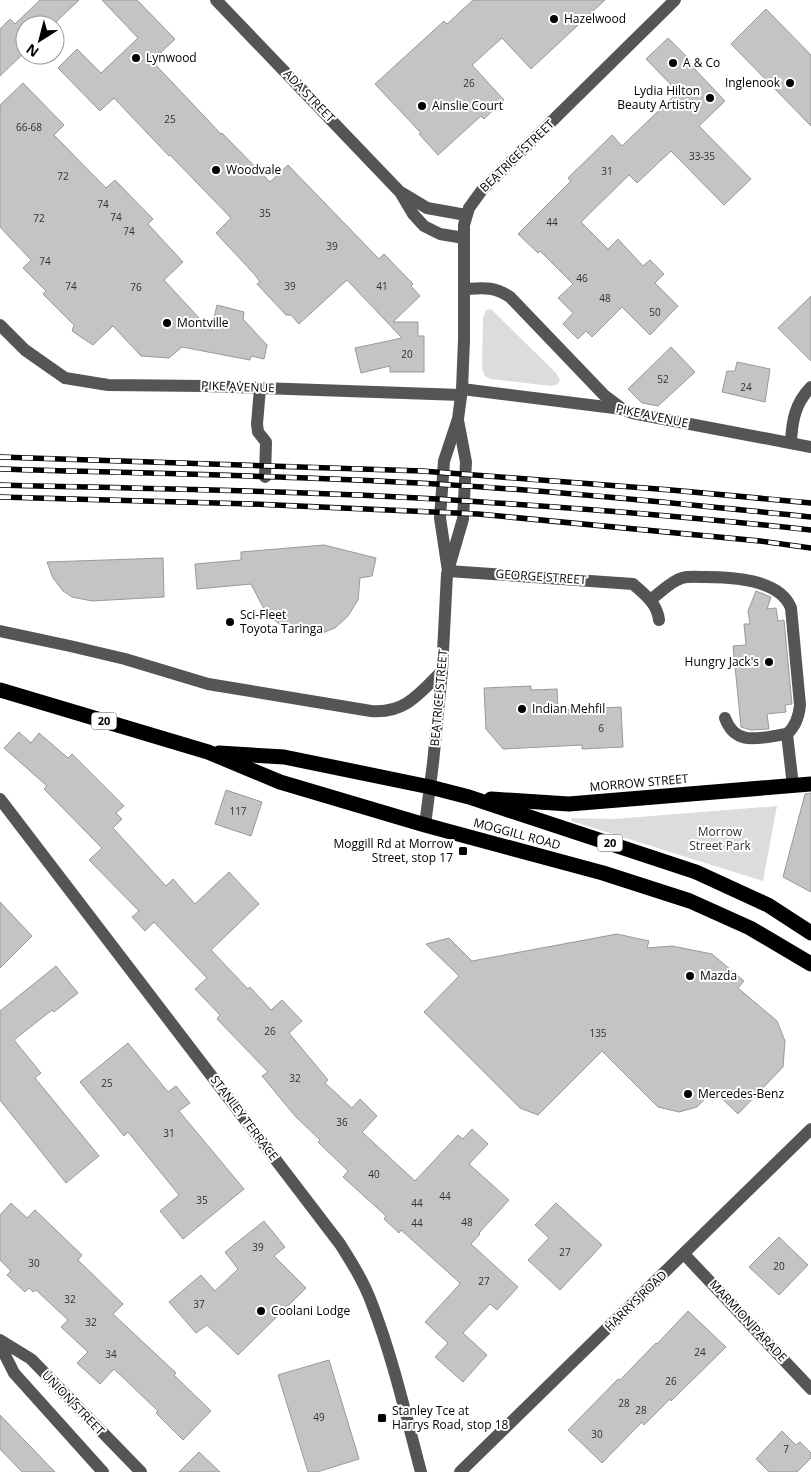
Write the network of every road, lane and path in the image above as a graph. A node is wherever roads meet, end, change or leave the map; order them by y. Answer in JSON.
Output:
{"nodes":[{"id":1,"x":216,"y":0,"type":"edge"},
{"id":2,"x":676,"y":0,"type":"edge"},
{"id":3,"x":400,"y":192,"type":"junction"},
{"id":4,"x":466,"y":215,"type":"junction"},
{"id":5,"x":464,"y":238,"type":"junction"},
{"id":6,"x":465,"y":289,"type":"junction"},
{"id":7,"x":0,"y":325,"type":"edge"},
{"id":8,"x":811,"y":387,"type":"edge"},
{"id":9,"x":260,"y":388,"type":"junction"},
{"id":10,"x":461,"y":392,"type":"junction"},
{"id":11,"x":622,"y":409,"type":"junction"},
{"id":12,"x":458,"y":419,"type":"junction"},
{"id":13,"x":791,"y":442,"type":"junction"},
{"id":14,"x":811,"y":447,"type":"edge"},
{"id":15,"x":266,"y":477,"type":"dead end"},
{"id":16,"x":448,"y":571,"type":"junction"},
{"id":17,"x":650,"y":600,"type":"junction"},
{"id":18,"x":659,"y":620,"type":"dead end"},
{"id":19,"x":0,"y":631,"type":"edge"},
{"id":20,"x":442,"y":672,"type":"junction"},
{"id":21,"x":0,"y":690,"type":"edge"},
{"id":22,"x":725,"y":718,"type":"dead end"},
{"id":23,"x":786,"y":734,"type":"junction"},
{"id":24,"x":208,"y":752,"type":"junction"},
{"id":25,"x":811,"y":784,"type":"edge"},
{"id":26,"x":793,"y":786,"type":"junction"},
{"id":27,"x":430,"y":787,"type":"junction"},
{"id":28,"x":469,"y":797,"type":"junction"},
{"id":29,"x":0,"y":799,"type":"edge"},
{"id":30,"x":425,"y":825,"type":"junction"},
{"id":31,"x":811,"y":933,"type":"edge"},
{"id":32,"x":811,"y":964,"type":"edge"},
{"id":33,"x":811,"y":1129,"type":"edge"},
{"id":34,"x":684,"y":1254,"type":"junction"},
{"id":35,"x":0,"y":1340,"type":"edge"},
{"id":36,"x":0,"y":1346,"type":"edge"},
{"id":37,"x":811,"y":1389,"type":"edge"},
{"id":38,"x":103,"y":1472,"type":"edge"},
{"id":39,"x":141,"y":1472,"type":"edge"},
{"id":40,"x":421,"y":1472,"type":"edge"},
{"id":41,"x":460,"y":1472,"type":"edge"}],
"edges":[{"from":1,"to":3,"type":"street","name":"ADA STREET"},
{"from":2,"to":4,"type":"street","name":"BEATRICE STREET"},
{"from":3,"to":4,"type":"street","name":"ADA STREET"},
{"from":3,"to":5,"type":"street","name":"ADA STREET"},
{"from":4,"to":5,"type":"street","name":"BEATRICE STREET"},
{"from":5,"to":6,"type":"street","name":"BEATRICE STREET"},
{"from":6,"to":10,"type":"street","name":"BEATRICE STREET"},
{"from":6,"to":11,"type":"street"},
{"from":7,"to":9,"type":"street","name":"PIKE AVENUE"},
{"from":8,"to":13,"type":"street"},
{"from":9,"to":10,"type":"street","name":"PIKE AVENUE"},
{"from":9,"to":15,"type":"street"},
{"from":10,"to":11,"type":"street","name":"PIKE AVENUE"},
{"from":10,"to":12,"type":"street","name":"BEATRICE STREET"},
{"from":11,"to":13,"type":"street","name":"PIKE AVENUE"},
{"from":12,"to":16,"type":"street","name":"BEATRICE STREET"},
{"from":12,"to":16,"type":"street","name":"BEATRICE STREET"},
{"from":13,"to":14,"type":"street","name":"PIKE AVENUE"},
{"from":16,"to":17,"type":"street","name":"GEORGE STREET"},
{"from":16,"to":20,"type":"street","name":"BEATRICE STREET"},
{"from":17,"to":18,"type":"street"},
{"from":17,"to":23,"type":"street"},
{"from":19,"to":20,"type":"street"},
{"from":20,"to":27,"type":"street","name":"BEATRICE STREET"},
{"from":21,"to":24,"type":"highway","name":"MOGGILL ROAD","number":"20"},
{"from":22,"to":23,"type":"street"},
{"from":23,"to":26,"type":"street"},
{"from":24,"to":27,"type":"highway","name":"MOGGILL ROAD","number":"20"},
{"from":24,"to":30,"type":"highway","name":"MOGGILL ROAD","number":"20"},
{"from":25,"to":26,"type":"highway","name":"MORROW STREET","number":"20"},
{"from":26,"to":28,"type":"highway","name":"MORROW STREET","number":"20"},
{"from":27,"to":28,"type":"highway","name":"MOGGILL ROAD","number":"20"},
{"from":27,"to":30,"type":"street","name":"BEATRICE STREET"},
{"from":28,"to":31,"type":"highway","name":"MOGGILL ROAD","number":"20"},
{"from":29,"to":40,"type":"street","name":"STANLEY TERRACE"},
{"from":30,"to":32,"type":"highway","name":"MOGGILL ROAD","number":"20"},
{"from":33,"to":34,"type":"street","name":"HARRYS ROAD"},
{"from":34,"to":37,"type":"street","name":"MARMION PARADE"},
{"from":34,"to":41,"type":"street","name":"HARRYS ROAD"},
{"from":35,"to":39,"type":"street","name":"UNION STREET"},
{"from":36,"to":38,"type":"street","name":"UNION STREET"}]}
